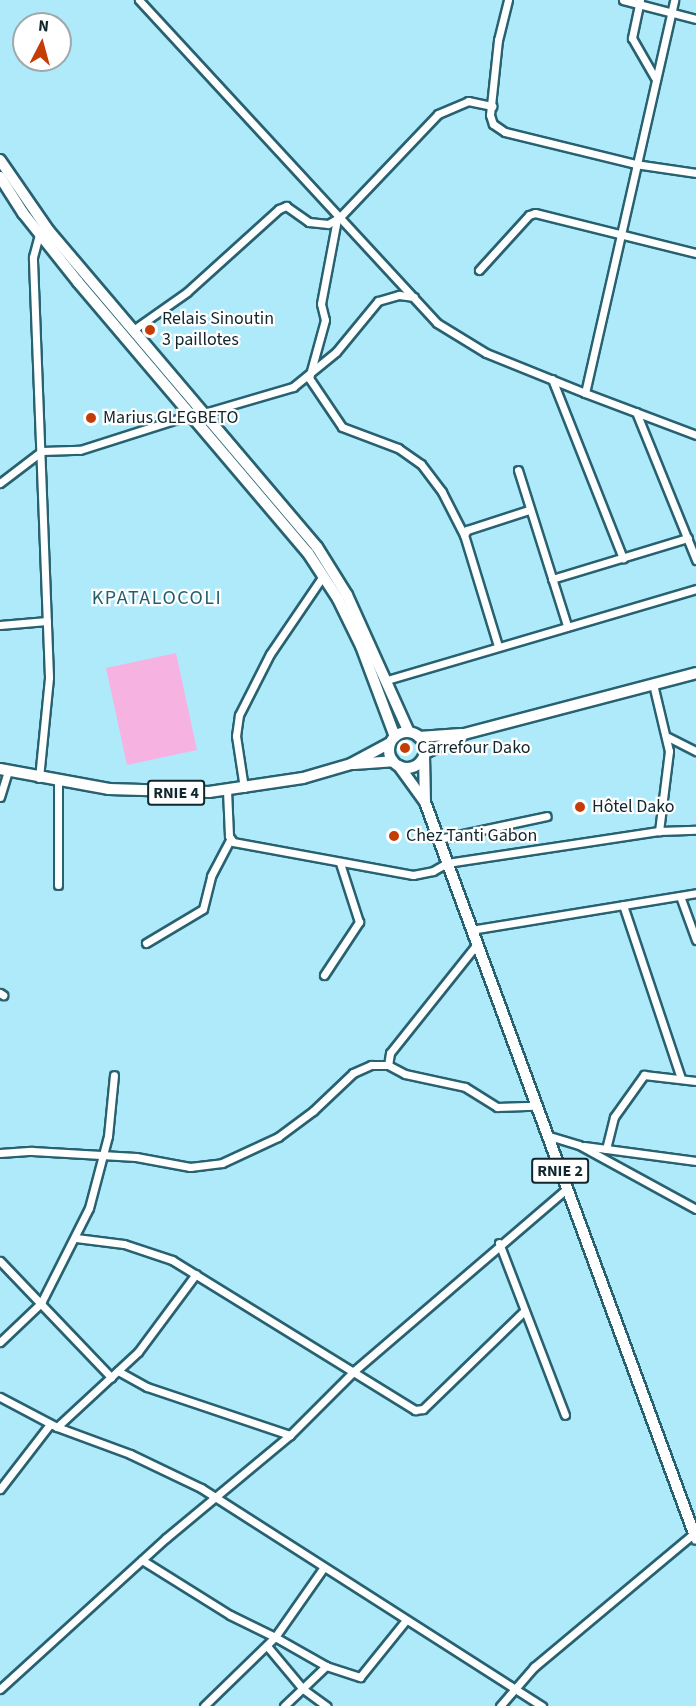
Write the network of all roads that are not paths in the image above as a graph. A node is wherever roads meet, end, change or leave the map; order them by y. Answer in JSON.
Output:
{"nodes":[{"id":1,"x":139,"y":0,"type":"edge"},
{"id":2,"x":508,"y":0,"type":"edge"},
{"id":3,"x":623,"y":0,"type":"edge"},
{"id":4,"x":674,"y":0,"type":"edge"},
{"id":5,"x":640,"y":2,"type":"edge"},
{"id":6,"x":671,"y":13,"type":"junction"},
{"id":7,"x":696,"y":19,"type":"edge"},
{"id":8,"x":655,"y":78,"type":"junction"},
{"id":9,"x":492,"y":106,"type":"junction"},
{"id":10,"x":0,"y":160,"type":"edge"},
{"id":11,"x":635,"y":164,"type":"junction"},
{"id":12,"x":696,"y":173,"type":"edge"},
{"id":13,"x":0,"y":177,"type":"edge"},
{"id":14,"x":338,"y":218,"type":"junction"},
{"id":15,"x":41,"y":229,"type":"junction"},
{"id":16,"x":620,"y":234,"type":"junction"},
{"id":17,"x":696,"y":253,"type":"edge"},
{"id":18,"x":479,"y":270,"type":"dead end"},
{"id":19,"x":414,"y":297,"type":"junction"},
{"id":20,"x":134,"y":330,"type":"junction"},
{"id":21,"x":309,"y":378,"type":"junction"},
{"id":22,"x":552,"y":379,"type":"junction"},
{"id":23,"x":585,"y":393,"type":"junction"},
{"id":24,"x":636,"y":412,"type":"junction"},
{"id":25,"x":199,"y":414,"type":"junction"},
{"id":26,"x":696,"y":435,"type":"edge"},
{"id":27,"x":42,"y":451,"type":"junction"},
{"id":28,"x":518,"y":470,"type":"dead end"},
{"id":29,"x":0,"y":483,"type":"edge"},
{"id":30,"x":529,"y":510,"type":"junction"},
{"id":31,"x":464,"y":535,"type":"junction"},
{"id":32,"x":688,"y":538,"type":"junction"},
{"id":33,"x":623,"y":558,"type":"junction"},
{"id":34,"x":696,"y":560,"type":"edge"},
{"id":35,"x":323,"y":576,"type":"junction"},
{"id":36,"x":552,"y":579,"type":"junction"},
{"id":37,"x":696,"y":589,"type":"edge"},
{"id":38,"x":47,"y":621,"type":"junction"},
{"id":39,"x":0,"y":625,"type":"edge"},
{"id":40,"x":567,"y":625,"type":"junction"},
{"id":41,"x":498,"y":646,"type":"junction"},
{"id":42,"x":696,"y":672,"type":"edge"},
{"id":43,"x":387,"y":680,"type":"junction"},
{"id":44,"x":653,"y":684,"type":"junction"},
{"id":45,"x":414,"y":734,"type":"junction"},
{"id":46,"x":464,"y":734,"type":"junction"},
{"id":47,"x":666,"y":736,"type":"junction"},
{"id":48,"x":392,"y":740,"type":"junction"},
{"id":49,"x":696,"y":751,"type":"edge"},
{"id":50,"x":424,"y":755,"type":"junction"},
{"id":51,"x":351,"y":764,"type":"junction"},
{"id":52,"x":396,"y":764,"type":"junction"},
{"id":53,"x":4,"y":770,"type":"edge"},
{"id":54,"x":39,"y":778,"type":"junction"},
{"id":55,"x":58,"y":782,"type":"junction"},
{"id":56,"x":244,"y":788,"type":"junction"},
{"id":57,"x":227,"y":790,"type":"junction"},
{"id":58,"x":0,"y":796,"type":"edge"},
{"id":59,"x":425,"y":802,"type":"junction"},
{"id":60,"x":547,"y":816,"type":"dead end"},
{"id":61,"x":696,"y":830,"type":"edge"},
{"id":62,"x":659,"y":831,"type":"junction"},
{"id":63,"x":439,"y":839,"type":"junction"},
{"id":64,"x":230,"y":840,"type":"junction"},
{"id":65,"x":340,"y":863,"type":"junction"},
{"id":66,"x":447,"y":863,"type":"junction"},
{"id":67,"x":58,"y":885,"type":"dead end"},
{"id":68,"x":696,"y":893,"type":"edge"},
{"id":69,"x":680,"y":896,"type":"junction"},
{"id":70,"x":623,"y":905,"type":"junction"},
{"id":71,"x":471,"y":930,"type":"junction"},
{"id":72,"x":696,"y":940,"type":"edge"},
{"id":73,"x":146,"y":943,"type":"dead end"},
{"id":74,"x":477,"y":944,"type":"junction"},
{"id":75,"x":324,"y":975,"type":"dead end"},
{"id":76,"x":388,"y":1065,"type":"junction"},
{"id":77,"x":114,"y":1075,"type":"dead end"},
{"id":78,"x":681,"y":1078,"type":"junction"},
{"id":79,"x":696,"y":1081,"type":"edge"},
{"id":80,"x":534,"y":1106,"type":"junction"},
{"id":81,"x":546,"y":1135,"type":"junction"},
{"id":82,"x":579,"y":1145,"type":"junction"},
{"id":83,"x":606,"y":1149,"type":"junction"},
{"id":84,"x":0,"y":1153,"type":"edge"},
{"id":85,"x":104,"y":1156,"type":"junction"},
{"id":86,"x":696,"y":1161,"type":"edge"},
{"id":87,"x":566,"y":1189,"type":"junction"},
{"id":88,"x":696,"y":1209,"type":"edge"},
{"id":89,"x":76,"y":1238,"type":"junction"},
{"id":90,"x":499,"y":1244,"type":"junction"},
{"id":91,"x":0,"y":1261,"type":"edge"},
{"id":92,"x":196,"y":1274,"type":"junction"},
{"id":93,"x":41,"y":1303,"type":"junction"},
{"id":94,"x":524,"y":1311,"type":"junction"},
{"id":95,"x":0,"y":1342,"type":"edge"},
{"id":96,"x":118,"y":1371,"type":"junction"},
{"id":97,"x":354,"y":1371,"type":"junction"},
{"id":98,"x":111,"y":1377,"type":"junction"},
{"id":99,"x":0,"y":1396,"type":"edge"},
{"id":100,"x":565,"y":1415,"type":"dead end"},
{"id":101,"x":53,"y":1426,"type":"junction"},
{"id":102,"x":290,"y":1435,"type":"junction"},
{"id":103,"x":0,"y":1489,"type":"edge"},
{"id":104,"x":216,"y":1497,"type":"junction"},
{"id":105,"x":695,"y":1536,"type":"edge"},
{"id":106,"x":142,"y":1560,"type":"junction"},
{"id":107,"x":324,"y":1567,"type":"junction"},
{"id":108,"x":406,"y":1620,"type":"junction"},
{"id":109,"x":276,"y":1637,"type":"junction"},
{"id":110,"x":267,"y":1646,"type":"junction"},
{"id":111,"x":326,"y":1666,"type":"junction"},
{"id":112,"x":512,"y":1688,"type":"junction"},
{"id":113,"x":0,"y":1689,"type":"edge"},
{"id":114,"x":303,"y":1689,"type":"junction"},
{"id":115,"x":204,"y":1706,"type":"edge"},
{"id":116,"x":284,"y":1706,"type":"edge"},
{"id":117,"x":326,"y":1706,"type":"edge"},
{"id":118,"x":500,"y":1706,"type":"edge"},
{"id":119,"x":542,"y":1706,"type":"edge"}],
"edges":[{"from":1,"to":14,"type":"street"},
{"from":2,"to":9,"type":"street"},
{"from":3,"to":5,"type":"street"},
{"from":4,"to":6,"type":"street"},
{"from":5,"to":6,"type":"street"},
{"from":5,"to":8,"type":"street"},
{"from":6,"to":7,"type":"street"},
{"from":6,"to":8,"type":"street"},
{"from":8,"to":11,"type":"street"},
{"from":9,"to":11,"type":"street"},
{"from":9,"to":14,"type":"street"},
{"from":10,"to":15,"type":"main road"},
{"from":11,"to":12,"type":"street"},
{"from":11,"to":16,"type":"street"},
{"from":13,"to":15,"type":"main road"},
{"from":14,"to":19,"type":"street"},
{"from":14,"to":20,"type":"street"},
{"from":14,"to":21,"type":"street"},
{"from":15,"to":20,"type":"main road"},
{"from":15,"to":25,"type":"main road"},
{"from":15,"to":27,"type":"street"},
{"from":16,"to":17,"type":"street"},
{"from":16,"to":18,"type":"street"},
{"from":16,"to":23,"type":"street"},
{"from":19,"to":21,"type":"street"},
{"from":19,"to":22,"type":"street"},
{"from":20,"to":25,"type":"main road"},
{"from":21,"to":25,"type":"street"},
{"from":21,"to":31,"type":"street"},
{"from":22,"to":23,"type":"street"},
{"from":22,"to":33,"type":"street"},
{"from":23,"to":24,"type":"street"},
{"from":24,"to":26,"type":"street"},
{"from":24,"to":32,"type":"street"},
{"from":25,"to":27,"type":"street"},
{"from":25,"to":35,"type":"main road"},
{"from":25,"to":43,"type":"main road"},
{"from":27,"to":29,"type":"street"},
{"from":27,"to":38,"type":"street"},
{"from":28,"to":30,"type":"street"},
{"from":30,"to":31,"type":"street"},
{"from":30,"to":36,"type":"street"},
{"from":31,"to":41,"type":"street"},
{"from":32,"to":33,"type":"street"},
{"from":32,"to":34,"type":"street"},
{"from":33,"to":36,"type":"street"},
{"from":35,"to":48,"type":"main road"},
{"from":35,"to":56,"type":"street"},
{"from":36,"to":40,"type":"street"},
{"from":37,"to":40,"type":"street"},
{"from":38,"to":39,"type":"street"},
{"from":38,"to":54,"type":"street"},
{"from":40,"to":41,"type":"street"},
{"from":41,"to":43,"type":"street"},
{"from":42,"to":44,"type":"main road"},
{"from":43,"to":45,"type":"main road"},
{"from":44,"to":46,"type":"main road"},
{"from":44,"to":47,"type":"street"},
{"from":45,"to":46,"type":"main road"},
{"from":45,"to":48,"type":"main road"},
{"from":45,"to":50,"type":"main road"},
{"from":46,"to":50,"type":"main road"},
{"from":47,"to":49,"type":"street"},
{"from":47,"to":62,"type":"street"},
{"from":48,"to":51,"type":"main road","number":"RNIE 4"},
{"from":48,"to":52,"type":"main road"},
{"from":50,"to":52,"type":"main road"},
{"from":50,"to":59,"type":"main road"},
{"from":51,"to":52,"type":"main road","number":"RNIE 4"},
{"from":51,"to":56,"type":"main road","number":"RNIE 4"},
{"from":52,"to":59,"type":"main road"},
{"from":53,"to":54,"type":"main road","number":"RNIE 4"},
{"from":53,"to":58,"type":"street"},
{"from":54,"to":55,"type":"main road","number":"RNIE 4"},
{"from":55,"to":57,"type":"main road","number":"RNIE 4"},
{"from":55,"to":67,"type":"street"},
{"from":56,"to":57,"type":"main road","number":"RNIE 4"},
{"from":57,"to":64,"type":"street"},
{"from":59,"to":63,"type":"main road","number":"RNIE 2"},
{"from":60,"to":63,"type":"street"},
{"from":61,"to":62,"type":"street"},
{"from":62,"to":66,"type":"street"},
{"from":63,"to":66,"type":"main road","number":"RNIE 2"},
{"from":64,"to":65,"type":"street"},
{"from":64,"to":73,"type":"street"},
{"from":65,"to":66,"type":"street"},
{"from":65,"to":75,"type":"street"},
{"from":66,"to":71,"type":"main road","number":"RNIE 2"},
{"from":68,"to":69,"type":"street"},
{"from":69,"to":70,"type":"street"},
{"from":69,"to":72,"type":"street"},
{"from":70,"to":71,"type":"street"},
{"from":70,"to":78,"type":"street"},
{"from":71,"to":74,"type":"main road","number":"RNIE 2"},
{"from":74,"to":76,"type":"street"},
{"from":74,"to":80,"type":"main road","number":"RNIE 2"},
{"from":76,"to":80,"type":"street"},
{"from":76,"to":85,"type":"street"},
{"from":77,"to":85,"type":"street"},
{"from":78,"to":79,"type":"street"},
{"from":78,"to":83,"type":"street"},
{"from":80,"to":81,"type":"main road","number":"RNIE 2"},
{"from":81,"to":82,"type":"street"},
{"from":81,"to":87,"type":"main road","number":"RNIE 2"},
{"from":82,"to":83,"type":"street"},
{"from":82,"to":88,"type":"street"},
{"from":83,"to":86,"type":"street"},
{"from":84,"to":85,"type":"street"},
{"from":85,"to":89,"type":"street"},
{"from":87,"to":90,"type":"street"},
{"from":87,"to":105,"type":"main road","number":"RNIE 2"},
{"from":89,"to":92,"type":"street"},
{"from":89,"to":93,"type":"street"},
{"from":90,"to":94,"type":"street"},
{"from":90,"to":97,"type":"street"},
{"from":91,"to":93,"type":"street"},
{"from":92,"to":96,"type":"street"},
{"from":92,"to":97,"type":"street"},
{"from":93,"to":95,"type":"street"},
{"from":93,"to":98,"type":"street"},
{"from":94,"to":97,"type":"street"},
{"from":94,"to":100,"type":"street"},
{"from":96,"to":98,"type":"street"},
{"from":96,"to":102,"type":"street"},
{"from":97,"to":102,"type":"street"},
{"from":98,"to":101,"type":"street"},
{"from":99,"to":101,"type":"street"},
{"from":101,"to":103,"type":"street"},
{"from":101,"to":104,"type":"street"},
{"from":102,"to":104,"type":"street"},
{"from":104,"to":106,"type":"street"},
{"from":104,"to":107,"type":"street"},
{"from":105,"to":112,"type":"street"},
{"from":106,"to":109,"type":"street"},
{"from":106,"to":113,"type":"street"},
{"from":107,"to":108,"type":"street"},
{"from":107,"to":109,"type":"street"},
{"from":108,"to":111,"type":"street"},
{"from":108,"to":112,"type":"street"},
{"from":109,"to":110,"type":"street"},
{"from":109,"to":111,"type":"street"},
{"from":110,"to":114,"type":"street"},
{"from":110,"to":115,"type":"street"},
{"from":111,"to":114,"type":"street"},
{"from":112,"to":118,"type":"street"},
{"from":112,"to":119,"type":"street"},
{"from":114,"to":116,"type":"street"},
{"from":114,"to":117,"type":"street"}]}
